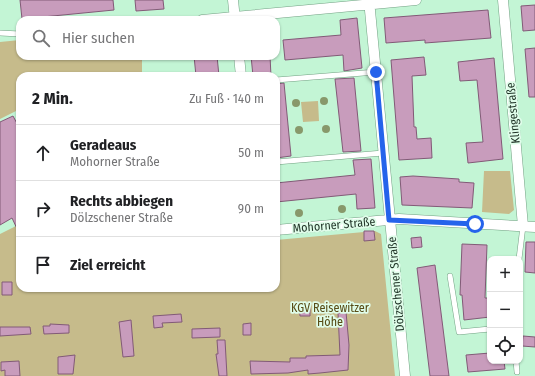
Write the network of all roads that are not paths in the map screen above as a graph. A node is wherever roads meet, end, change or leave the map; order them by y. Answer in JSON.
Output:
{"nodes":[{"id":1,"x":233,"y":0,"type":"edge"},
{"id":2,"x":416,"y":0,"type":"edge"},
{"id":3,"x":503,"y":0,"type":"edge"},
{"id":4,"x":369,"y":2,"type":"edge"},
{"id":5,"x":235,"y":16,"type":"edge"},
{"id":6,"x":252,"y":16,"type":"edge"},
{"id":7,"x":0,"y":33,"type":"edge"},
{"id":8,"x":16,"y":34,"type":"edge"},
{"id":9,"x":239,"y":60,"type":"edge"},
{"id":10,"x":241,"y":72,"type":"edge"},
{"id":11,"x":376,"y":72,"type":"junction"},
{"id":12,"x":280,"y":80,"type":"edge"},
{"id":13,"x":383,"y":153,"type":"junction"},
{"id":14,"x":280,"y":162,"type":"edge"},
{"id":15,"x":389,"y":220,"type":"junction"},
{"id":16,"x":523,"y":226,"type":"junction"},
{"id":17,"x":535,"y":227,"type":"edge"},
{"id":18,"x":280,"y":230,"type":"edge"},
{"id":19,"x":519,"y":256,"type":"edge"},
{"id":20,"x":450,"y":276,"type":"dead end"},
{"id":21,"x":487,"y":329,"type":"edge"},
{"id":22,"x":516,"y":364,"type":"edge"},
{"id":23,"x":517,"y":372,"type":"dead end"},
{"id":24,"x":405,"y":376,"type":"edge"}],
"edges":[{"from":1,"to":5,"type":"street"},
{"from":2,"to":4,"type":"street"},
{"from":3,"to":16,"type":"street","name":"Klingestraße"},
{"from":4,"to":6,"type":"street"},
{"from":4,"to":11,"type":"street","name":"Dölzschener Straße"},
{"from":7,"to":8,"type":"lane"},
{"from":9,"to":10,"type":"street"},
{"from":11,"to":12,"type":"lane"},
{"from":11,"to":13,"type":"street","name":"Dölzschener Straße"},
{"from":13,"to":14,"type":"lane"},
{"from":13,"to":15,"type":"street","name":"Dölzschener Straße"},
{"from":15,"to":16,"type":"street","name":"Mohorner Straße"},
{"from":15,"to":18,"type":"street","name":"Mohorner Straße"},
{"from":15,"to":24,"type":"street","name":"Dölzschener Straße"},
{"from":16,"to":17,"type":"street","name":"Mohorner Straße"},
{"from":16,"to":19,"type":"lane"},
{"from":20,"to":21,"type":"lane"},
{"from":22,"to":23,"type":"lane"}]}
